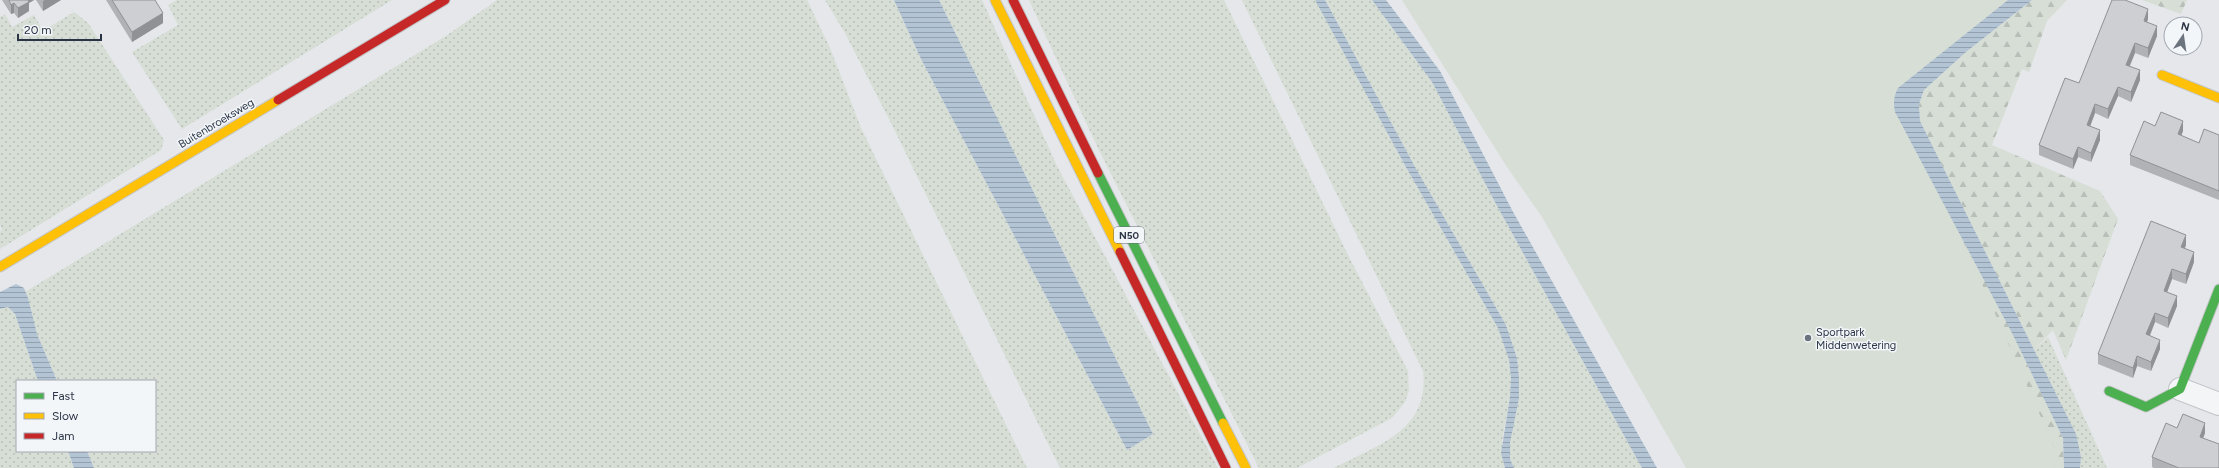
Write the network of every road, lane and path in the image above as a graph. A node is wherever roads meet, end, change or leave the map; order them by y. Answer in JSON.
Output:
{"nodes":[{"id":1,"x":445,"y":0,"type":"edge"},
{"id":2,"x":995,"y":0,"type":"edge"},
{"id":3,"x":1013,"y":0,"type":"edge"},
{"id":4,"x":2162,"y":75,"type":"dead end"},
{"id":5,"x":2219,"y":98,"type":"edge"},
{"id":6,"x":0,"y":267,"type":"edge"},
{"id":7,"x":2219,"y":288,"type":"edge"},
{"id":8,"x":2180,"y":389,"type":"junction"},
{"id":9,"x":2109,"y":392,"type":"dead end"},
{"id":10,"x":2219,"y":404,"type":"edge"},
{"id":11,"x":1226,"y":468,"type":"edge"},
{"id":12,"x":1246,"y":468,"type":"edge"}],
"edges":[{"from":1,"to":6,"type":"main road","name":"Buitenbroeksweg"},
{"from":2,"to":11,"type":"main road","number":"N50"},
{"from":3,"to":12,"type":"main road","number":"N50"},
{"from":4,"to":5,"type":"main road"},
{"from":7,"to":8,"type":"main road"},
{"from":8,"to":9,"type":"main road"},
{"from":8,"to":10,"type":"street"}]}
